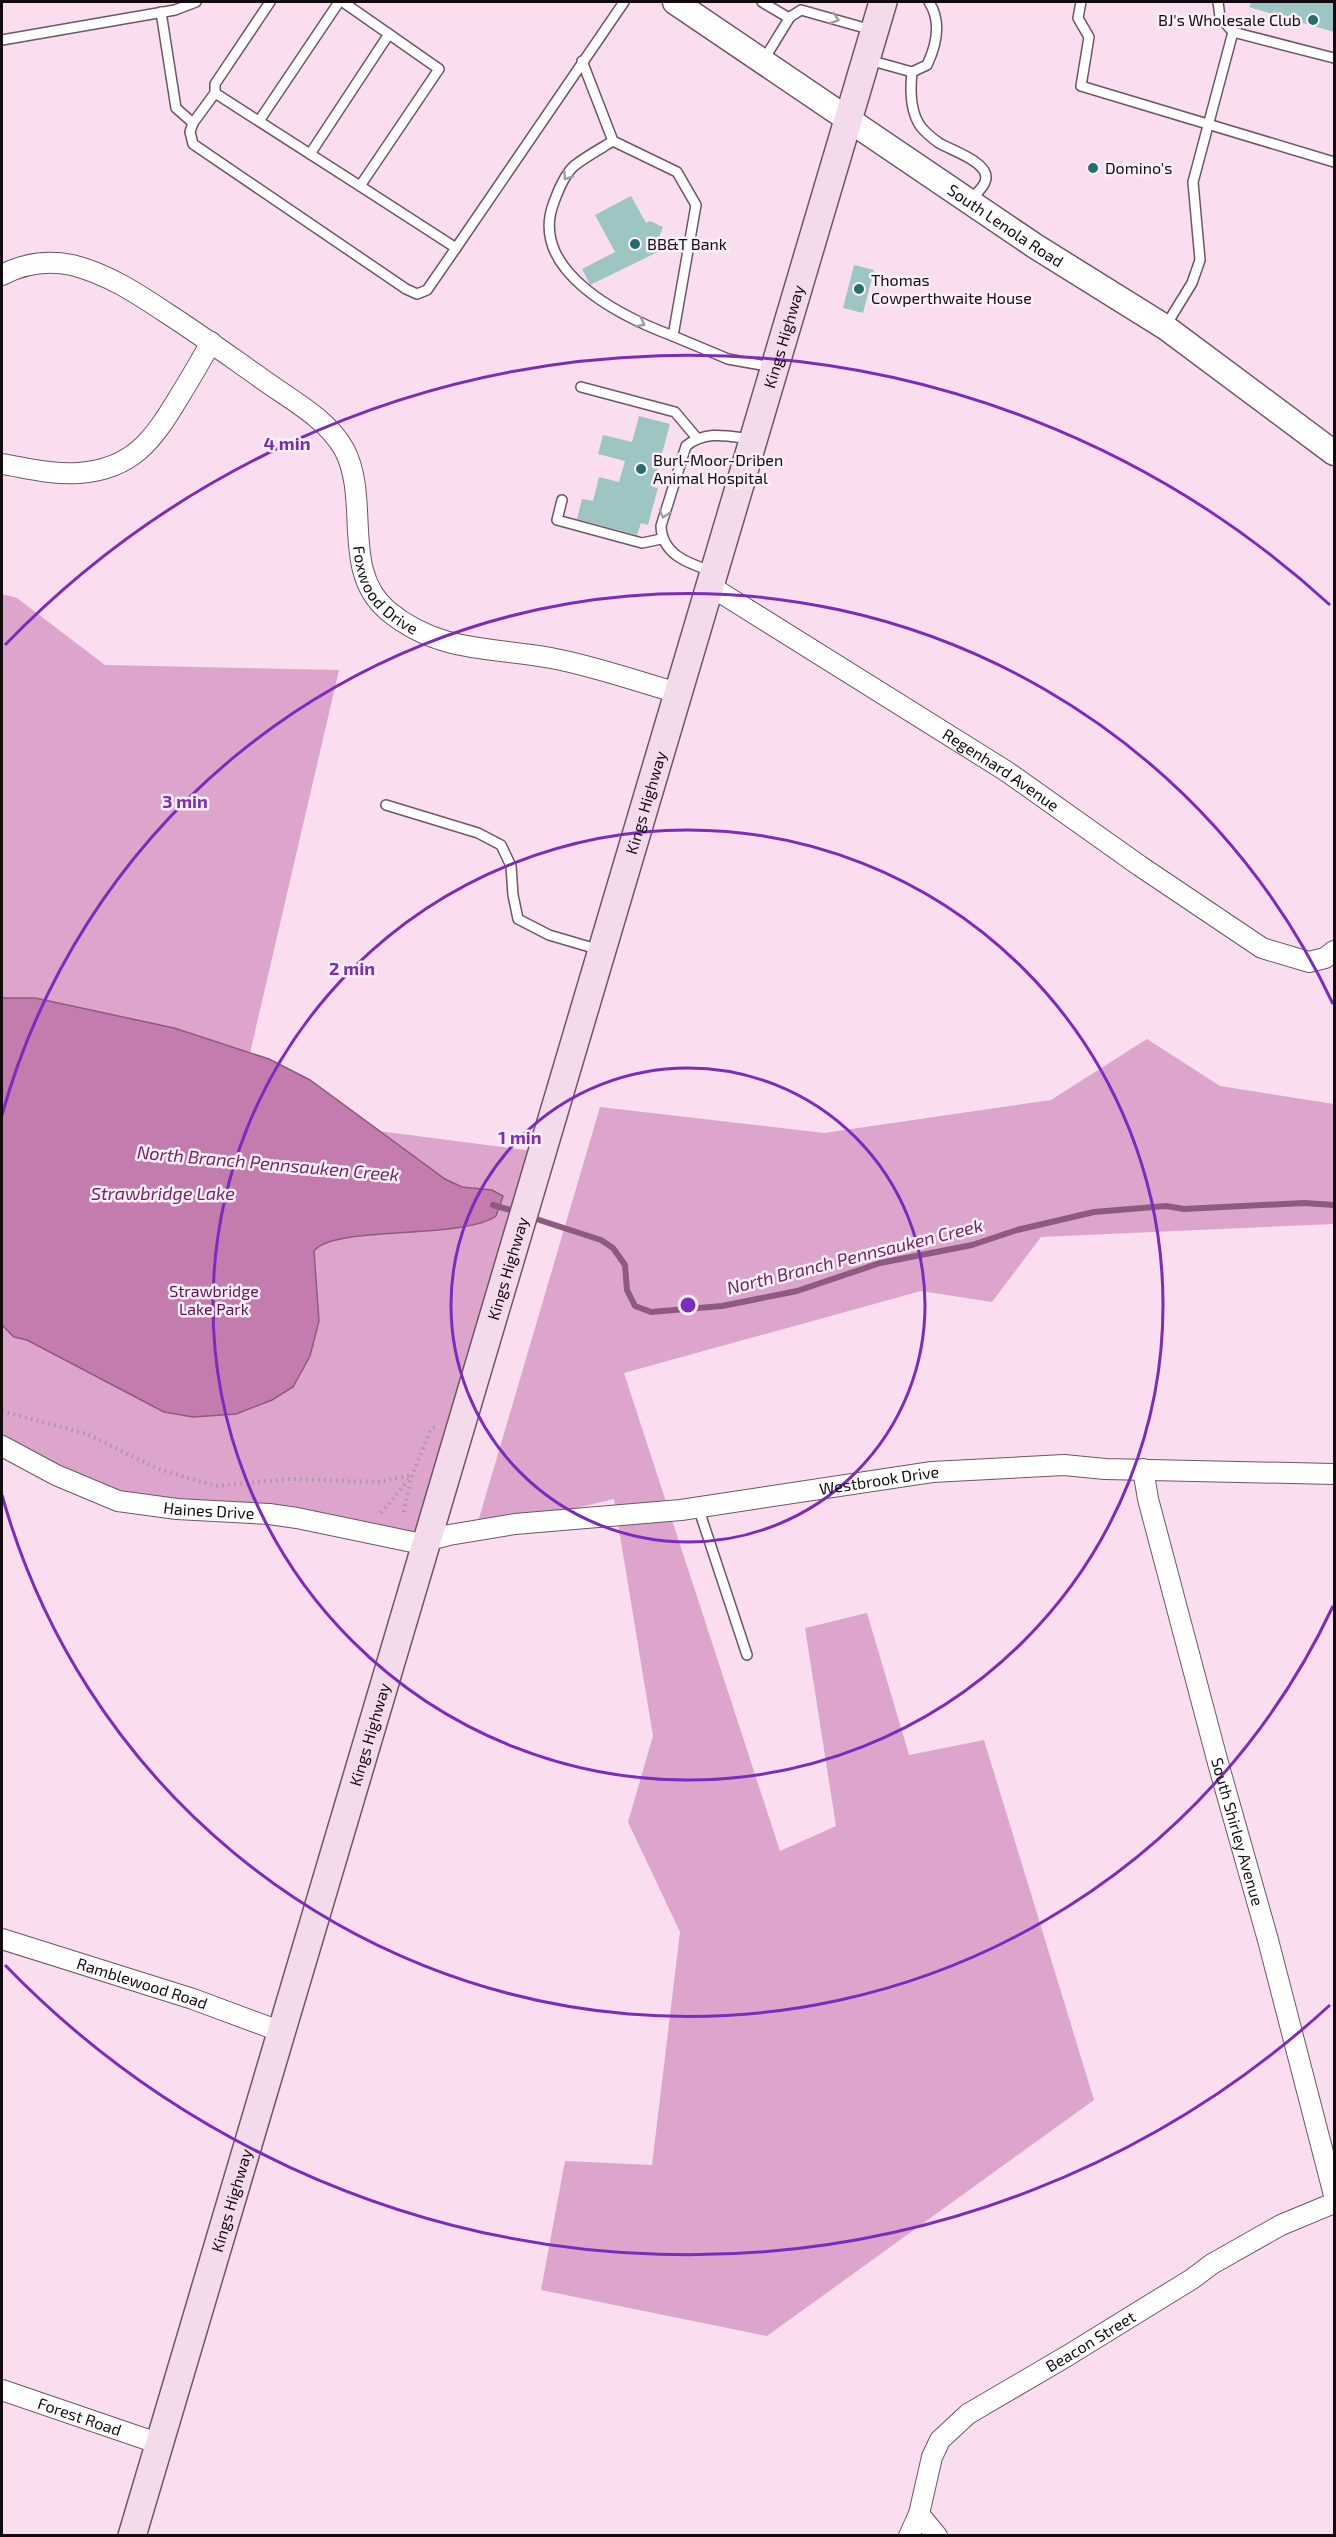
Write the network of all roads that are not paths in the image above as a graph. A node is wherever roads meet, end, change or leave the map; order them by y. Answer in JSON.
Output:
{"nodes":[{"id":1,"x":196,"y":2,"type":"edge"},
{"id":2,"x":270,"y":2,"type":"edge"},
{"id":3,"x":341,"y":2,"type":"edge"},
{"id":4,"x":624,"y":2,"type":"edge"},
{"id":5,"x":762,"y":2,"type":"edge"},
{"id":6,"x":882,"y":2,"type":"edge"},
{"id":7,"x":929,"y":2,"type":"edge"},
{"id":8,"x":1081,"y":2,"type":"edge"},
{"id":9,"x":1218,"y":2,"type":"edge"},
{"id":10,"x":690,"y":8,"type":"edge"},
{"id":11,"x":161,"y":12,"type":"junction"},
{"id":12,"x":789,"y":18,"type":"junction"},
{"id":13,"x":874,"y":30,"type":"junction"},
{"id":14,"x":1233,"y":32,"type":"junction"},
{"id":15,"x":389,"y":34,"type":"junction"},
{"id":16,"x":2,"y":39,"type":"edge"},
{"id":17,"x":1335,"y":58,"type":"edge"},
{"id":18,"x":866,"y":59,"type":"junction"},
{"id":19,"x":763,"y":61,"type":"junction"},
{"id":20,"x":582,"y":62,"type":"junction"},
{"id":21,"x":912,"y":72,"type":"junction"},
{"id":22,"x":215,"y":93,"type":"junction"},
{"id":23,"x":848,"y":119,"type":"junction"},
{"id":24,"x":259,"y":121,"type":"junction"},
{"id":25,"x":193,"y":123,"type":"junction"},
{"id":26,"x":1207,"y":124,"type":"junction"},
{"id":27,"x":613,"y":141,"type":"junction"},
{"id":28,"x":310,"y":154,"type":"junction"},
{"id":29,"x":1335,"y":162,"type":"edge"},
{"id":30,"x":360,"y":186,"type":"junction"},
{"id":31,"x":970,"y":200,"type":"junction"},
{"id":32,"x":456,"y":248,"type":"junction"},
{"id":33,"x":2,"y":275,"type":"edge"},
{"id":34,"x":1165,"y":327,"type":"junction"},
{"id":35,"x":673,"y":336,"type":"junction"},
{"id":36,"x":211,"y":342,"type":"junction"},
{"id":37,"x":774,"y":368,"type":"junction"},
{"id":38,"x":581,"y":387,"type":"dead end"},
{"id":39,"x":696,"y":437,"type":"junction"},
{"id":40,"x":753,"y":440,"type":"junction"},
{"id":41,"x":1335,"y":453,"type":"edge"},
{"id":42,"x":2,"y":464,"type":"edge"},
{"id":43,"x":562,"y":500,"type":"dead end"},
{"id":44,"x":661,"y":539,"type":"junction"},
{"id":45,"x":712,"y":579,"type":"junction"},
{"id":46,"x":678,"y":693,"type":"junction"},
{"id":47,"x":386,"y":805,"type":"dead end"},
{"id":48,"x":602,"y":951,"type":"junction"},
{"id":49,"x":1335,"y":951,"type":"edge"},
{"id":50,"x":2,"y":1446,"type":"edge"},
{"id":51,"x":1143,"y":1469,"type":"junction"},
{"id":52,"x":1335,"y":1474,"type":"edge"},
{"id":53,"x":698,"y":1507,"type":"junction"},
{"id":54,"x":428,"y":1542,"type":"junction"},
{"id":55,"x":747,"y":1655,"type":"dead end"},
{"id":56,"x":2,"y":1939,"type":"edge"},
{"id":57,"x":282,"y":2032,"type":"junction"},
{"id":58,"x":1335,"y":2195,"type":"edge"},
{"id":59,"x":1335,"y":2203,"type":"edge"},
{"id":60,"x":2,"y":2390,"type":"edge"},
{"id":61,"x":160,"y":2444,"type":"junction"},
{"id":62,"x":919,"y":2514,"type":"junction"},
{"id":63,"x":132,"y":2535,"type":"edge"},
{"id":64,"x":909,"y":2535,"type":"edge"},
{"id":65,"x":937,"y":2535,"type":"edge"}],
"edges":[{"from":1,"to":11,"type":"lane"},
{"from":2,"to":22,"type":"lane"},
{"from":3,"to":15,"type":"lane"},
{"from":3,"to":24,"type":"lane"},
{"from":4,"to":20,"type":"lane"},
{"from":5,"to":12,"type":"lane"},
{"from":6,"to":13,"type":"main road","name":"Kings Highway"},
{"from":7,"to":21,"type":"lane"},
{"from":8,"to":26,"type":"lane"},
{"from":9,"to":14,"type":"lane"},
{"from":10,"to":19,"type":"street","name":"South Lenola Road"},
{"from":11,"to":16,"type":"lane"},
{"from":11,"to":25,"type":"lane"},
{"from":12,"to":13,"type":"lane","one_way":true},
{"from":12,"to":19,"type":"lane"},
{"from":13,"to":18,"type":"main road","name":"Kings Highway"},
{"from":14,"to":17,"type":"lane"},
{"from":14,"to":26,"type":"lane"},
{"from":15,"to":28,"type":"lane"},
{"from":15,"to":30,"type":"lane"},
{"from":18,"to":21,"type":"lane"},
{"from":18,"to":23,"type":"main road","name":"Kings Highway"},
{"from":19,"to":23,"type":"street","name":"South Lenola Road"},
{"from":20,"to":27,"type":"lane"},
{"from":20,"to":32,"type":"lane"},
{"from":21,"to":31,"type":"lane"},
{"from":22,"to":24,"type":"lane"},
{"from":22,"to":25,"type":"lane"},
{"from":23,"to":31,"type":"street","name":"South Lenola Road"},
{"from":23,"to":37,"type":"main road","name":"Kings Highway"},
{"from":24,"to":28,"type":"lane"},
{"from":25,"to":32,"type":"lane"},
{"from":26,"to":29,"type":"lane"},
{"from":26,"to":34,"type":"lane"},
{"from":27,"to":35,"type":"lane"},
{"from":27,"to":35,"type":"lane","one_way":true},
{"from":28,"to":30,"type":"lane"},
{"from":30,"to":32,"type":"lane"},
{"from":31,"to":34,"type":"street","name":"South Lenola Road"},
{"from":33,"to":36,"type":"street","name":"Foxwood Drive"},
{"from":34,"to":41,"type":"street","name":"South Lenola Road"},
{"from":35,"to":37,"type":"lane"},
{"from":36,"to":42,"type":"street"},
{"from":36,"to":46,"type":"street","name":"Foxwood Drive"},
{"from":37,"to":40,"type":"main road","name":"Kings Highway"},
{"from":38,"to":39,"type":"lane"},
{"from":39,"to":40,"type":"lane"},
{"from":39,"to":44,"type":"lane","one_way":true},
{"from":40,"to":45,"type":"main road","name":"Kings Highway"},
{"from":43,"to":44,"type":"lane"},
{"from":44,"to":45,"type":"lane"},
{"from":45,"to":46,"type":"main road","name":"Kings Highway"},
{"from":45,"to":49,"type":"street","name":"Regenhard Avenue"},
{"from":46,"to":48,"type":"main road","name":"Kings Highway"},
{"from":47,"to":48,"type":"lane"},
{"from":48,"to":54,"type":"main road","name":"Kings Highway"},
{"from":50,"to":54,"type":"street","name":"Haines Drive"},
{"from":51,"to":52,"type":"street","name":"Westbrook Drive"},
{"from":51,"to":53,"type":"street","name":"Westbrook Drive"},
{"from":51,"to":58,"type":"street","name":"South Shirley Avenue"},
{"from":53,"to":54,"type":"street","name":"Westbrook Drive"},
{"from":53,"to":55,"type":"lane"},
{"from":54,"to":57,"type":"main road","name":"Kings Highway"},
{"from":56,"to":57,"type":"street","name":"Ramblewood Road"},
{"from":57,"to":61,"type":"main road","name":"Kings Highway"},
{"from":59,"to":62,"type":"street","name":"Beacon Street"},
{"from":60,"to":61,"type":"street","name":"Forest Road"},
{"from":61,"to":63,"type":"main road","name":"Kings Highway"},
{"from":62,"to":64,"type":"street","name":"Beacon Street"},
{"from":62,"to":65,"type":"street"}]}
